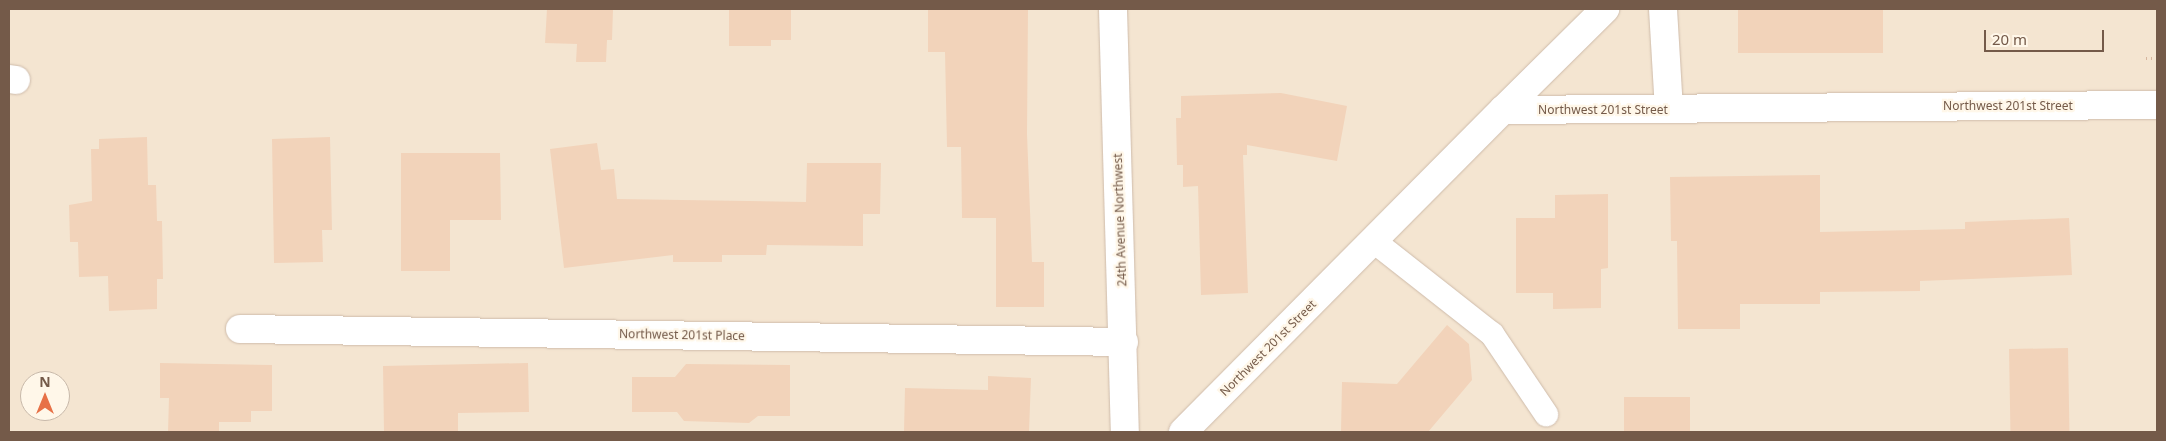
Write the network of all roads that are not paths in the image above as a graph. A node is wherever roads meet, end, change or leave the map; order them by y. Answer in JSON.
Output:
{"nodes":[{"id":1,"x":1113,"y":9,"type":"edge"},
{"id":2,"x":1605,"y":9,"type":"edge"},
{"id":3,"x":1663,"y":9,"type":"edge"},
{"id":4,"x":2157,"y":105,"type":"edge"},
{"id":5,"x":1669,"y":109,"type":"junction"},
{"id":6,"x":1503,"y":110,"type":"junction"},
{"id":7,"x":1376,"y":242,"type":"junction"},
{"id":8,"x":240,"y":329,"type":"dead end"},
{"id":9,"x":1124,"y":342,"type":"junction"},
{"id":10,"x":1546,"y":414,"type":"dead end"},
{"id":11,"x":1125,"y":432,"type":"edge"},
{"id":12,"x":1183,"y":432,"type":"edge"}],
"edges":[{"from":1,"to":9,"type":"street","name":"24th Avenue Northwest"},
{"from":2,"to":6,"type":"street"},
{"from":3,"to":5,"type":"street"},
{"from":4,"to":5,"type":"street","name":"Northwest 201st Street"},
{"from":5,"to":6,"type":"street","name":"Northwest 201st Street"},
{"from":6,"to":7,"type":"street","name":"Northwest 201st Street"},
{"from":7,"to":10,"type":"lane"},
{"from":7,"to":12,"type":"street","name":"Northwest 201st Street"},
{"from":8,"to":9,"type":"street","name":"Northwest 201st Place"},
{"from":9,"to":11,"type":"street","name":"24th Avenue Northwest"}]}
